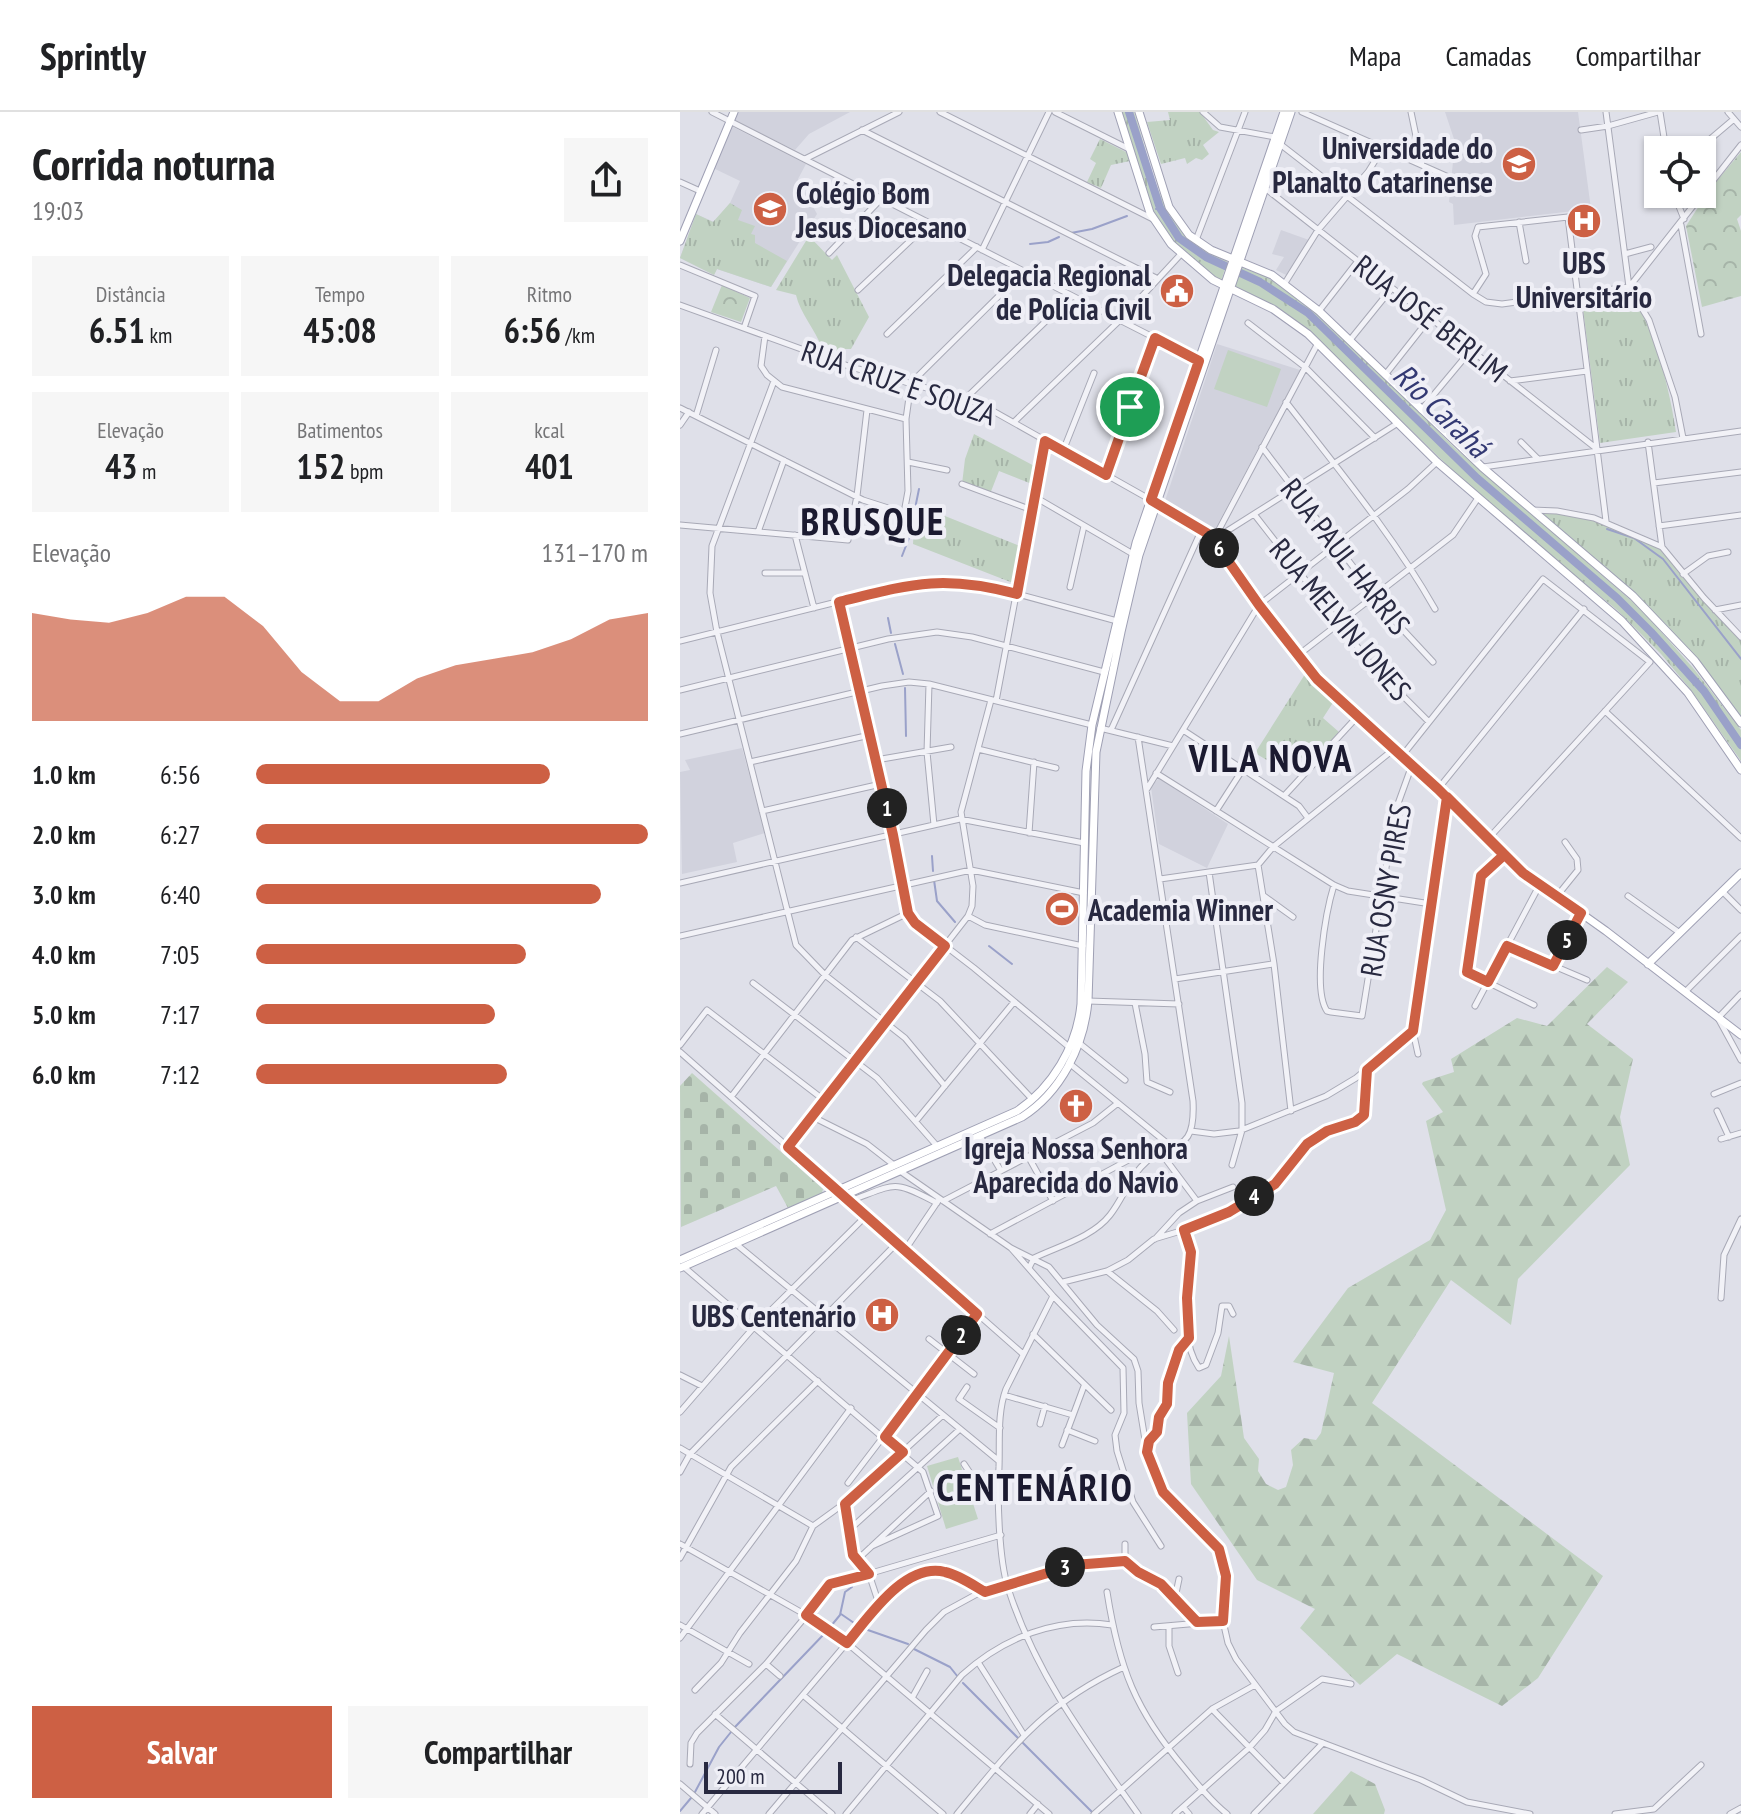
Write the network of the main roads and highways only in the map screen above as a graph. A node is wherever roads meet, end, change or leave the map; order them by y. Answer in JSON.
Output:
{"nodes":[{"id":1,"x":734,"y":112,"type":"edge"},
{"id":2,"x":1118,"y":112,"type":"edge"},
{"id":3,"x":1139,"y":112,"type":"edge"},
{"id":4,"x":1284,"y":112,"type":"edge"},
{"id":5,"x":1291,"y":112,"type":"edge"},
{"id":6,"x":1278,"y":141,"type":"junction"},
{"id":7,"x":680,"y":241,"type":"edge"},
{"id":8,"x":1237,"y":261,"type":"junction"},
{"id":9,"x":1229,"y":284,"type":"junction"},
{"id":10,"x":1153,"y":502,"type":"junction"},
{"id":11,"x":1741,"y":723,"type":"edge"},
{"id":12,"x":1096,"y":726,"type":"junction"},
{"id":13,"x":1741,"y":770,"type":"edge"},
{"id":14,"x":1741,"y":873,"type":"edge"},
{"id":15,"x":1648,"y":964,"type":"junction"},
{"id":16,"x":1741,"y":1035,"type":"edge"},
{"id":17,"x":897,"y":1168,"type":"junction"},
{"id":18,"x":844,"y":1196,"type":"junction"},
{"id":19,"x":681,"y":1265,"type":"edge"}],
"edges":[{"from":1,"to":7,"type":"main road"},
{"from":2,"to":9,"type":"main road"},
{"from":3,"to":8,"type":"main road"},
{"from":4,"to":6,"type":"main road"},
{"from":5,"to":6,"type":"main road"},
{"from":6,"to":8,"type":"main road"},
{"from":6,"to":8,"type":"main road"},
{"from":8,"to":9,"type":"main road"},
{"from":8,"to":11,"type":"main road"},
{"from":9,"to":10,"type":"main road"},
{"from":9,"to":10,"type":"main road"},
{"from":9,"to":13,"type":"main road"},
{"from":10,"to":12,"type":"main road"},
{"from":10,"to":12,"type":"main road"},
{"from":10,"to":15,"type":"main road"},
{"from":12,"to":17,"type":"main road"},
{"from":12,"to":17,"type":"main road"},
{"from":14,"to":15,"type":"main road"},
{"from":15,"to":16,"type":"main road"},
{"from":17,"to":18,"type":"main road"},
{"from":18,"to":19,"type":"main road"},
{"from":18,"to":19,"type":"main road"}]}
